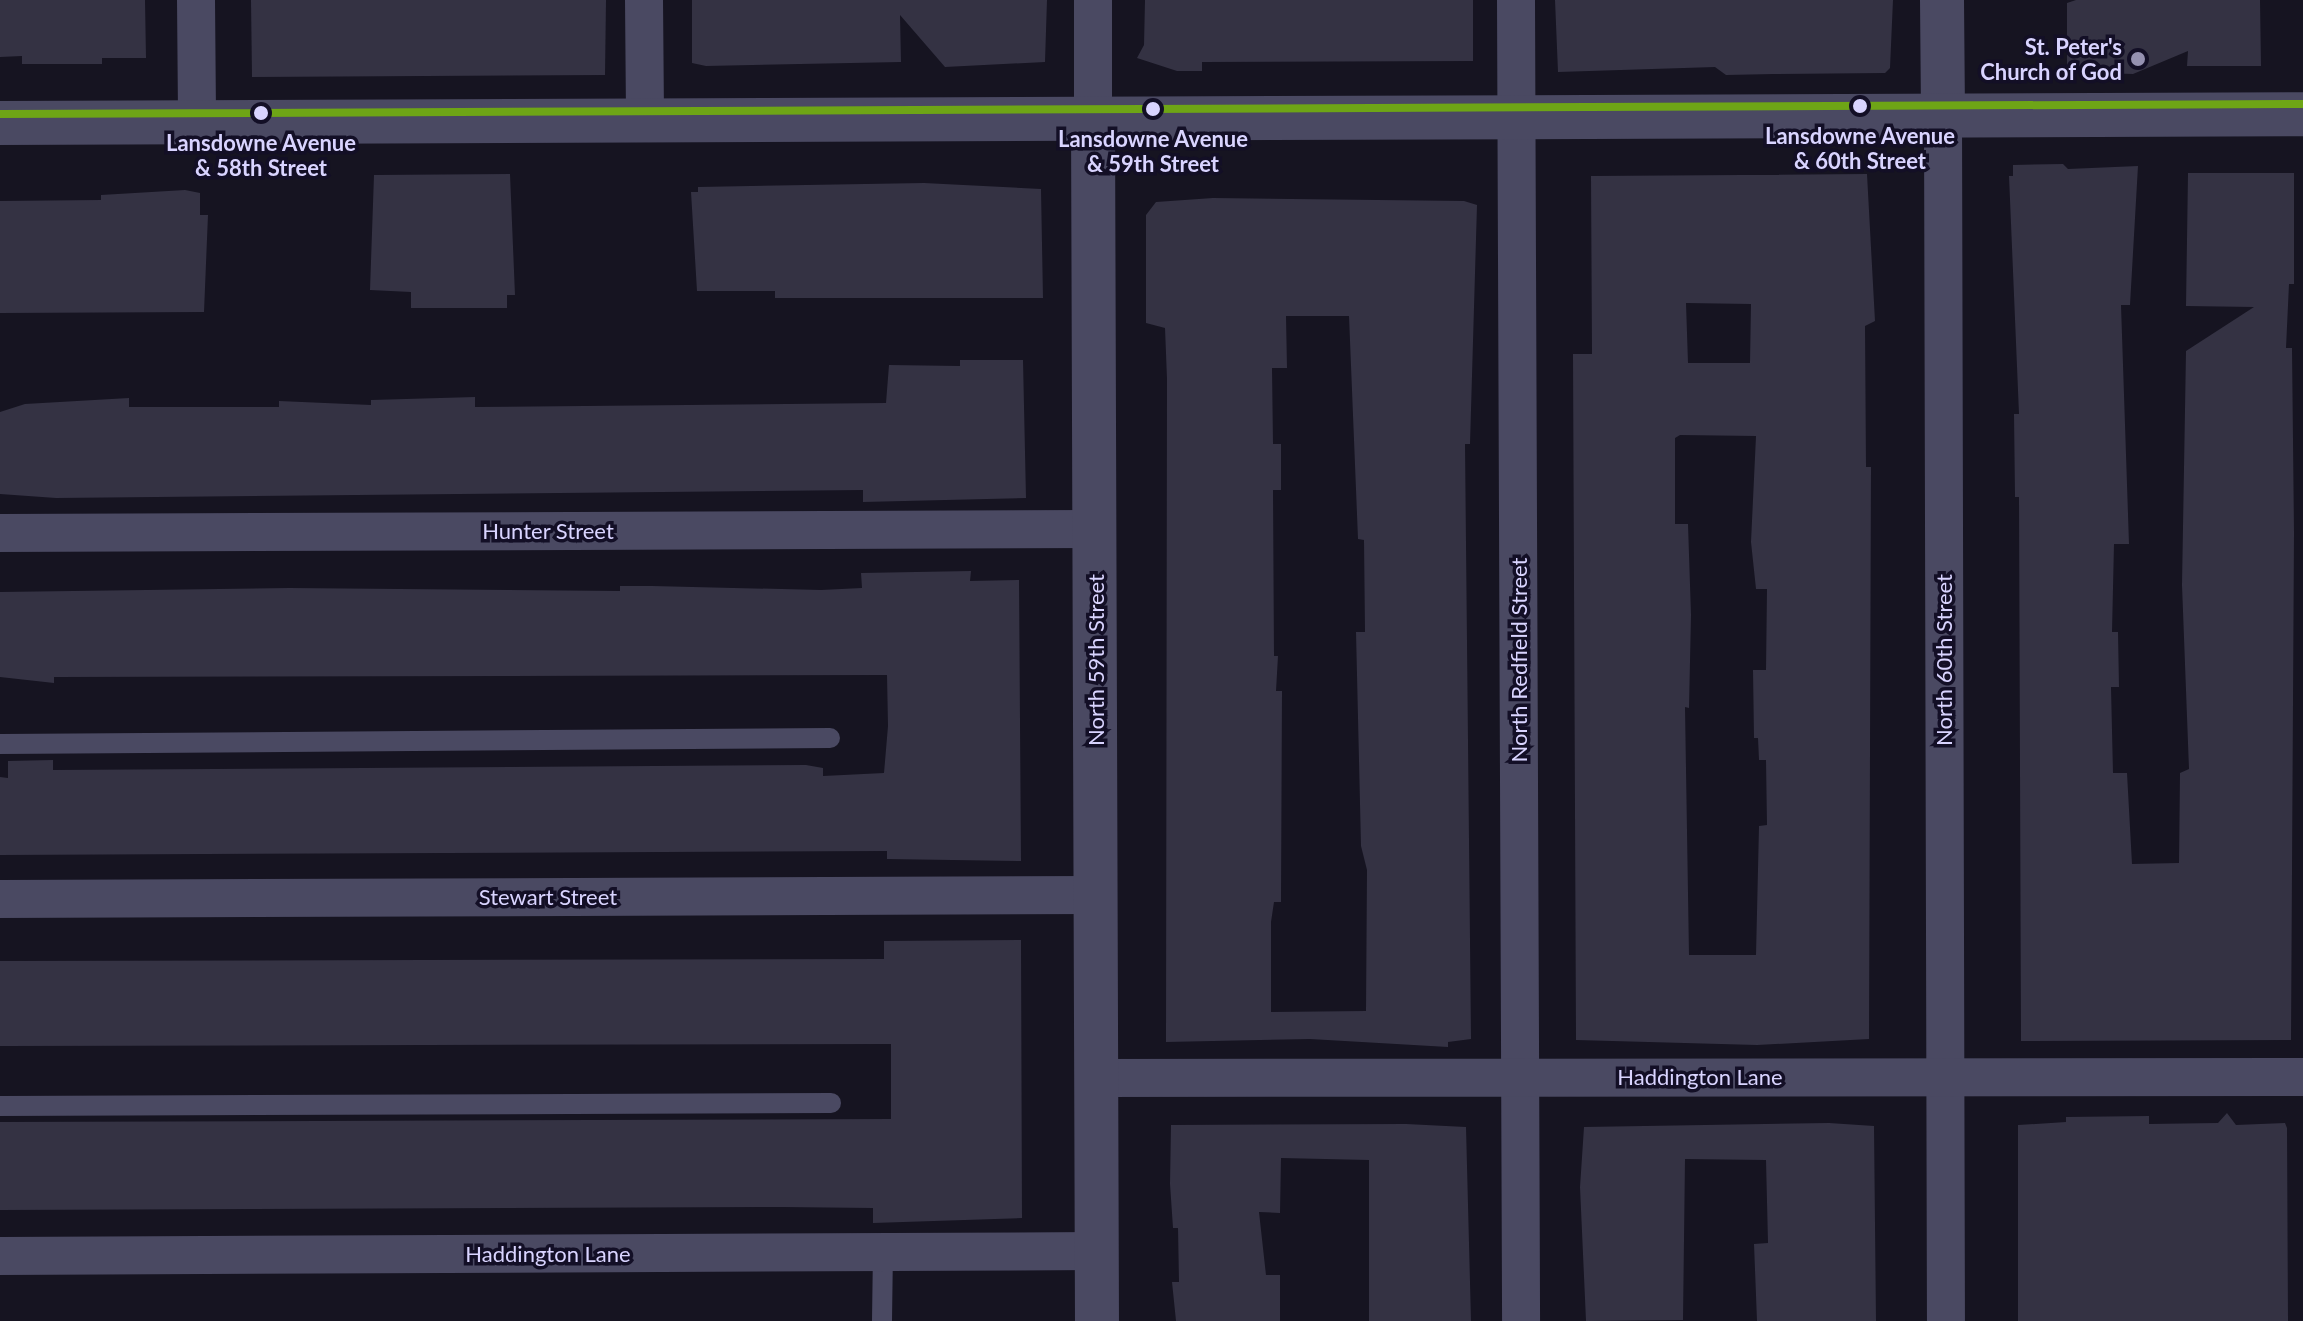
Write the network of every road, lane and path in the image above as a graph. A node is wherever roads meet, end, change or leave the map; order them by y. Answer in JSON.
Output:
{"nodes":[{"id":1,"x":196,"y":0,"type":"edge"},
{"id":2,"x":644,"y":0,"type":"edge"},
{"id":3,"x":1093,"y":0,"type":"edge"},
{"id":4,"x":1516,"y":0,"type":"edge"},
{"id":5,"x":1942,"y":0,"type":"edge"},
{"id":6,"x":2303,"y":114,"type":"edge"},
{"id":7,"x":1943,"y":115,"type":"junction"},
{"id":8,"x":1517,"y":117,"type":"junction"},
{"id":9,"x":1093,"y":119,"type":"junction"},
{"id":10,"x":645,"y":121,"type":"junction"},
{"id":11,"x":197,"y":122,"type":"junction"},
{"id":12,"x":0,"y":123,"type":"edge"},
{"id":13,"x":1095,"y":529,"type":"junction"},
{"id":14,"x":0,"y":533,"type":"edge"},
{"id":15,"x":830,"y":738,"type":"dead end"},
{"id":16,"x":0,"y":744,"type":"edge"},
{"id":17,"x":1096,"y":895,"type":"junction"},
{"id":18,"x":0,"y":899,"type":"edge"},
{"id":19,"x":1945,"y":1076,"type":"junction"},
{"id":20,"x":2303,"y":1077,"type":"edge"},
{"id":21,"x":1097,"y":1078,"type":"junction"},
{"id":22,"x":1520,"y":1078,"type":"junction"},
{"id":23,"x":831,"y":1103,"type":"dead end"},
{"id":24,"x":0,"y":1106,"type":"edge"},
{"id":25,"x":1097,"y":1251,"type":"junction"},
{"id":26,"x":883,"y":1252,"type":"junction"},
{"id":27,"x":0,"y":1256,"type":"edge"},
{"id":28,"x":882,"y":1321,"type":"edge"},
{"id":29,"x":1097,"y":1321,"type":"edge"},
{"id":30,"x":1521,"y":1321,"type":"edge"},
{"id":31,"x":1946,"y":1321,"type":"edge"}],
"edges":[{"from":1,"to":11,"type":"street"},
{"from":2,"to":10,"type":"street"},
{"from":3,"to":9,"type":"street","name":"North 59th Street"},
{"from":4,"to":8,"type":"street","name":"North Redfield Street"},
{"from":5,"to":7,"type":"street","name":"North 60th Street"},
{"from":6,"to":7,"type":"street"},
{"from":7,"to":8,"type":"street"},
{"from":7,"to":19,"type":"street","name":"North 60th Street"},
{"from":8,"to":9,"type":"street"},
{"from":8,"to":22,"type":"street","name":"North Redfield Street"},
{"from":9,"to":10,"type":"street"},
{"from":9,"to":13,"type":"street","name":"North 59th Street"},
{"from":10,"to":11,"type":"street"},
{"from":11,"to":12,"type":"street"},
{"from":13,"to":14,"type":"street","name":"Hunter Street"},
{"from":13,"to":17,"type":"street","name":"North 59th Street"},
{"from":15,"to":16,"type":"lane"},
{"from":17,"to":18,"type":"street","name":"Stewart Street"},
{"from":17,"to":21,"type":"street","name":"North 59th Street"},
{"from":19,"to":20,"type":"street","name":"Haddington Lane"},
{"from":19,"to":22,"type":"street","name":"Haddington Lane"},
{"from":19,"to":31,"type":"street","name":"North 60th Street"},
{"from":21,"to":22,"type":"street","name":"Haddington Lane"},
{"from":21,"to":25,"type":"street","name":"North 59th Street"},
{"from":22,"to":30,"type":"street","name":"North Redfield Street"},
{"from":23,"to":24,"type":"lane"},
{"from":25,"to":26,"type":"street","name":"Haddington Lane"},
{"from":25,"to":29,"type":"street","name":"North 59th Street"},
{"from":26,"to":27,"type":"street","name":"Haddington Lane"},
{"from":26,"to":28,"type":"lane"}]}
